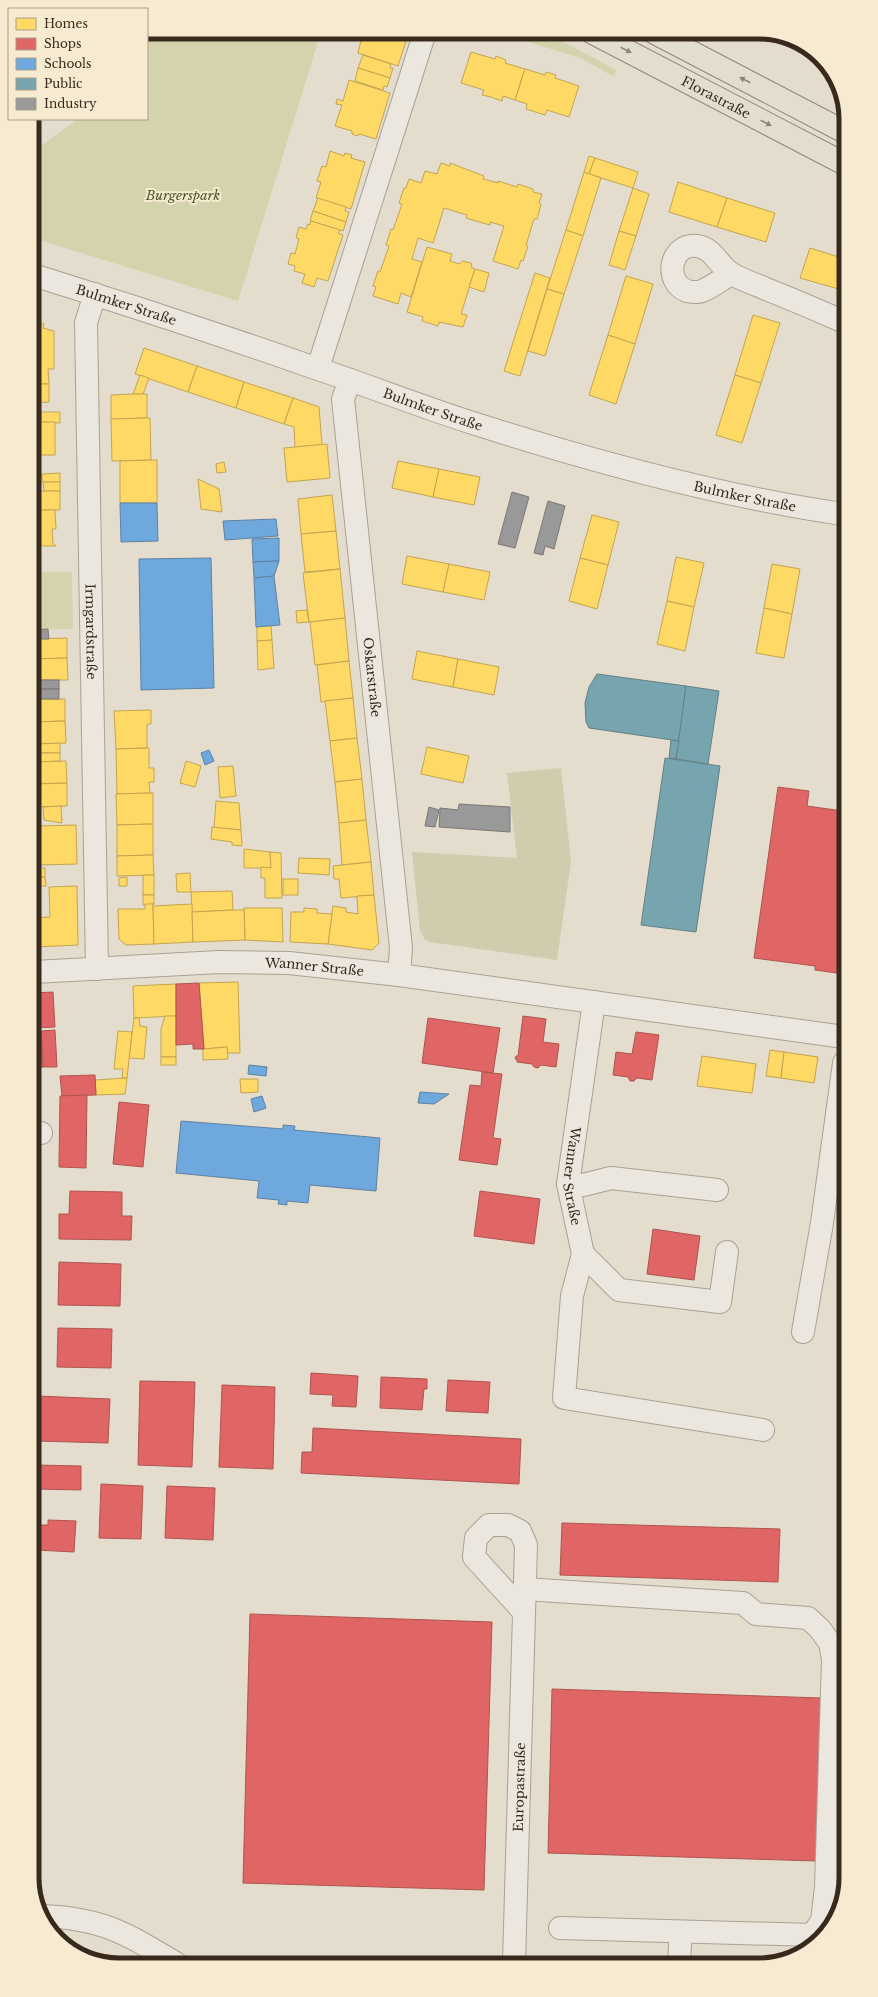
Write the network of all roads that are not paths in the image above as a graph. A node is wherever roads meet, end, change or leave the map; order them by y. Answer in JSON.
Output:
{"nodes":[{"id":1,"x":423,"y":39,"type":"edge"},
{"id":2,"x":605,"y":39,"type":"edge"},
{"id":3,"x":666,"y":39,"type":"edge"},
{"id":4,"x":839,"y":129,"type":"edge"},
{"id":5,"x":839,"y":160,"type":"edge"},
{"id":6,"x":731,"y":274,"type":"dead end"},
{"id":7,"x":39,"y":277,"type":"edge"},
{"id":8,"x":95,"y":294,"type":"junction"},
{"id":9,"x":839,"y":320,"type":"edge"},
{"id":10,"x":318,"y":368,"type":"junction"},
{"id":11,"x":350,"y":380,"type":"junction"},
{"id":12,"x":839,"y":513,"type":"edge"},
{"id":13,"x":97,"y":969,"type":"junction"},
{"id":14,"x":39,"y":972,"type":"edge"},
{"id":15,"x":399,"y":975,"type":"junction"},
{"id":16,"x":594,"y":1002,"type":"junction"},
{"id":17,"x":839,"y":1036,"type":"edge"},
{"id":18,"x":839,"y":1100,"type":"edge"},
{"id":19,"x":568,"y":1184,"type":"junction"},
{"id":20,"x":717,"y":1190,"type":"dead end"},
{"id":21,"x":727,"y":1252,"type":"dead end"},
{"id":22,"x":583,"y":1254,"type":"junction"},
{"id":23,"x":803,"y":1332,"type":"dead end"},
{"id":24,"x":763,"y":1430,"type":"dead end"},
{"id":25,"x":524,"y":1589,"type":"junction"},
{"id":26,"x":523,"y":1611,"type":"junction"},
{"id":27,"x":49,"y":1916,"type":"edge"},
{"id":28,"x":560,"y":1928,"type":"dead end"},
{"id":29,"x":681,"y":1932,"type":"junction"},
{"id":30,"x":167,"y":1958,"type":"edge"},
{"id":31,"x":514,"y":1958,"type":"edge"},
{"id":32,"x":679,"y":1958,"type":"edge"}],
"edges":[{"from":1,"to":10,"type":"street"},
{"from":2,"to":5,"type":"main road","name":"Florastraße","one_way":true},
{"from":4,"to":3,"type":"main road","one_way":true},
{"from":6,"to":9,"type":"street"},
{"from":7,"to":8,"type":"street","name":"Bulmker Straße"},
{"from":8,"to":10,"type":"street","name":"Bulmker Straße"},
{"from":8,"to":13,"type":"street","name":"Irmgardstraße"},
{"from":10,"to":11,"type":"street","name":"Bulmker Straße"},
{"from":11,"to":12,"type":"street","name":"Bulmker Straße"},
{"from":11,"to":15,"type":"street","name":"Oskarstraße"},
{"from":13,"to":14,"type":"street","name":"Wanner Straße"},
{"from":13,"to":15,"type":"street","name":"Wanner Straße"},
{"from":15,"to":16,"type":"street","name":"Wanner Straße"},
{"from":16,"to":17,"type":"street","name":"Wanner Straße"},
{"from":16,"to":19,"type":"street","name":"Wanner Straße"},
{"from":18,"to":23,"type":"street"},
{"from":19,"to":20,"type":"street"},
{"from":19,"to":22,"type":"street","name":"Wanner Straße"},
{"from":21,"to":22,"type":"street"},
{"from":22,"to":24,"type":"street"},
{"from":25,"to":26,"type":"street","name":"Europastraße"},
{"from":25,"to":26,"type":"street","name":"Europastraße"},
{"from":25,"to":29,"type":"street"},
{"from":26,"to":31,"type":"street","name":"Europastraße"},
{"from":27,"to":30,"type":"street"},
{"from":28,"to":29,"type":"street"},
{"from":29,"to":32,"type":"street"}]}
